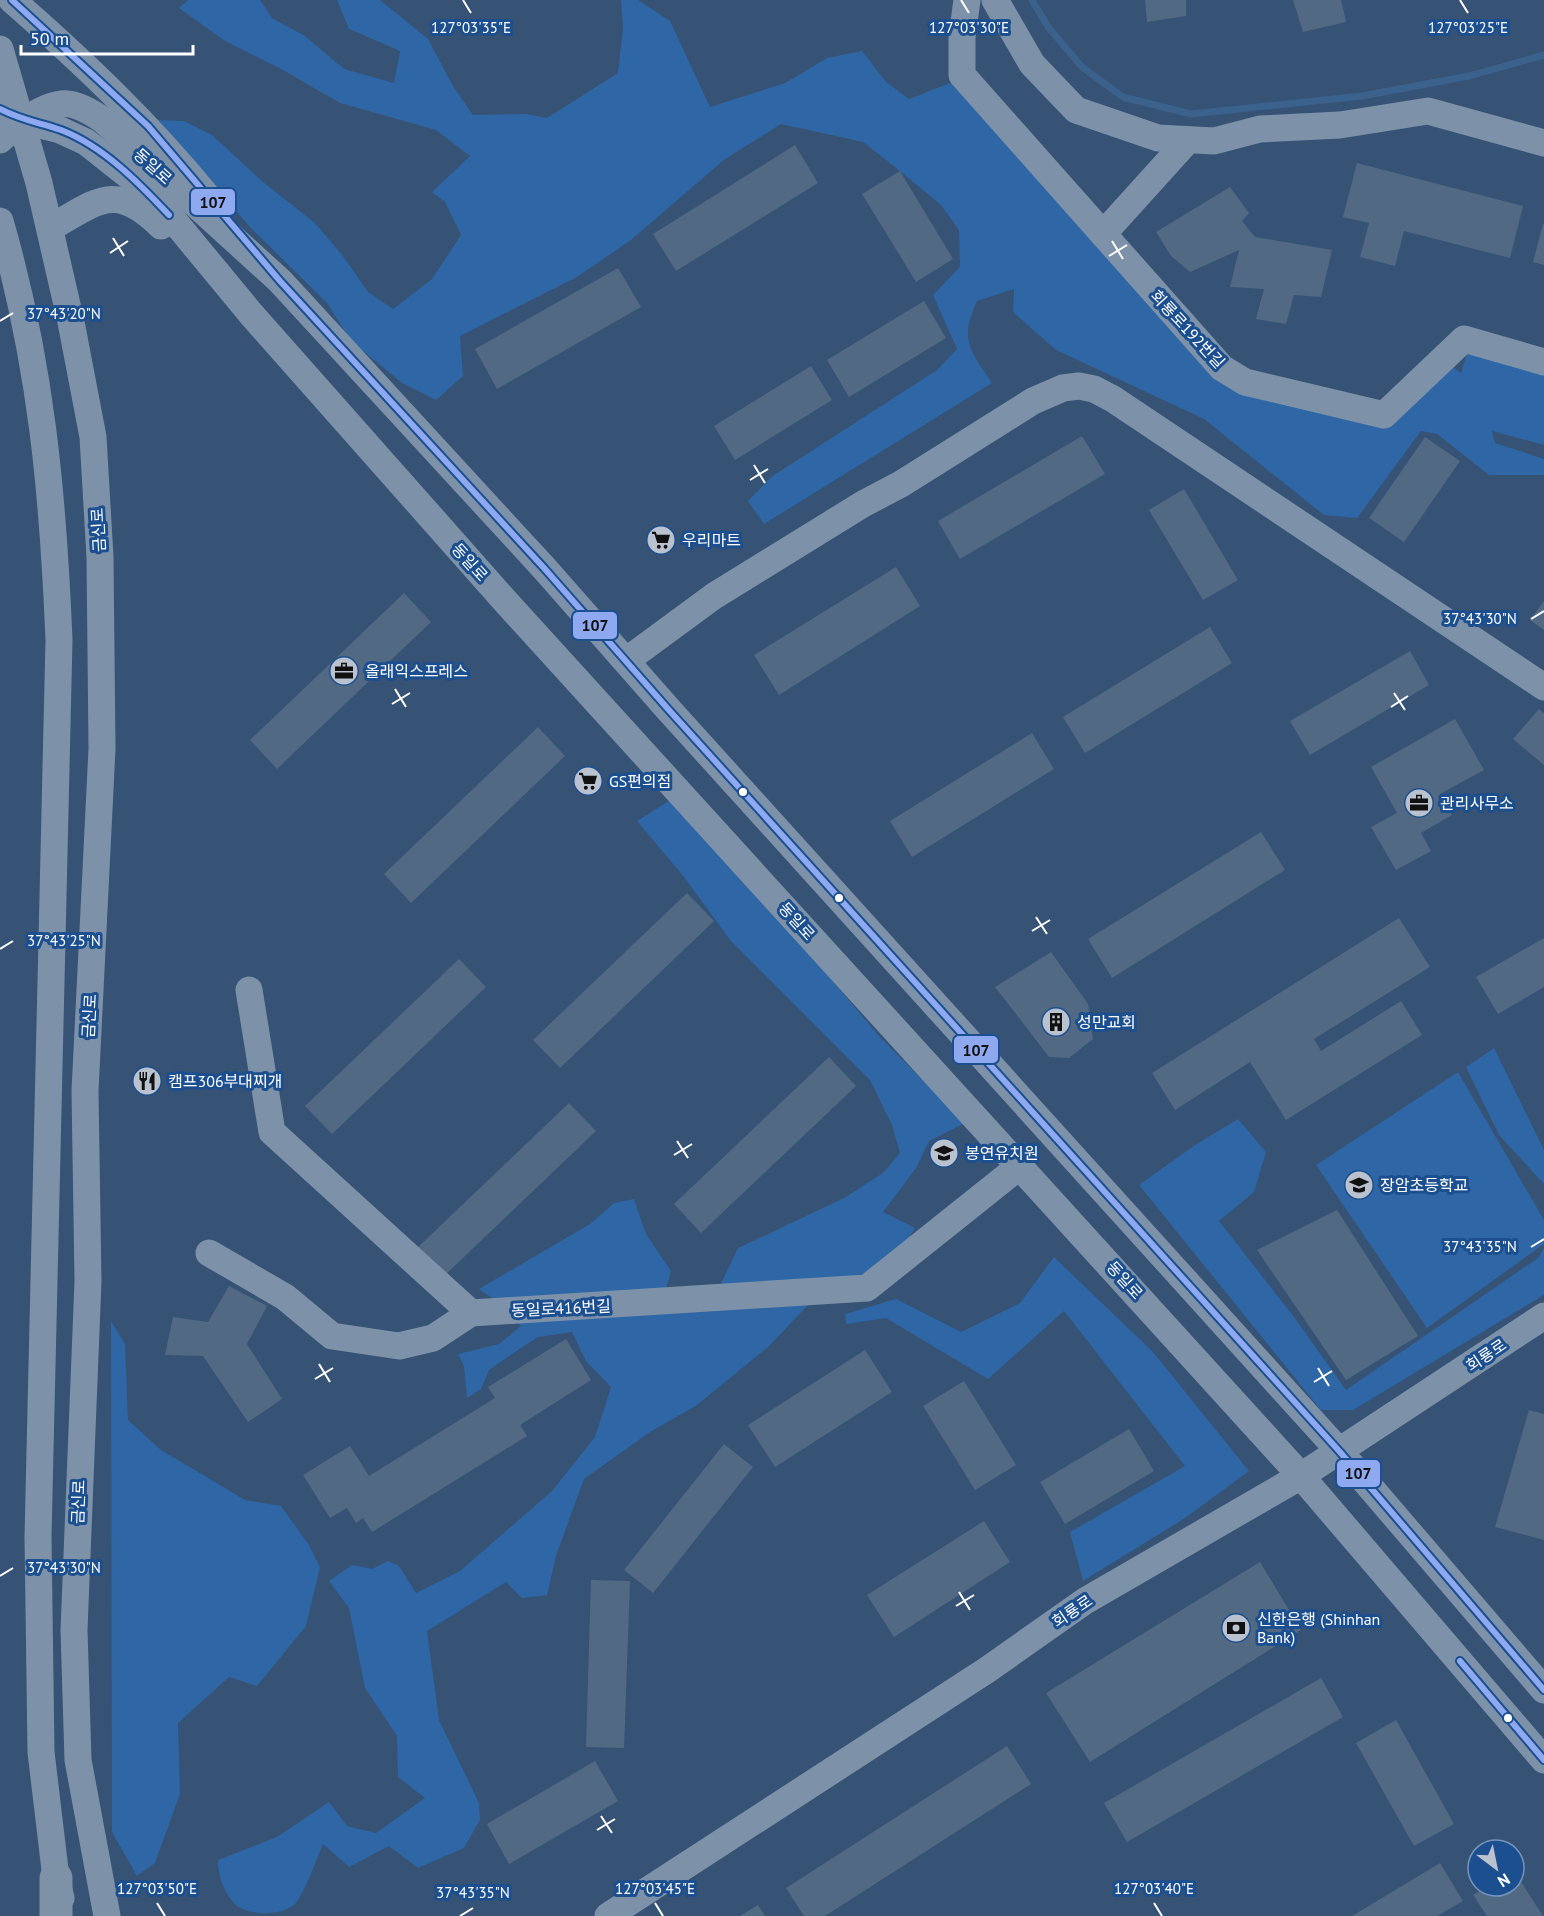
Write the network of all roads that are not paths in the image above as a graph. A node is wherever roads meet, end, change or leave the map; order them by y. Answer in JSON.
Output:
{"nodes":[{"id":1,"x":12,"y":0,"type":"edge"},
{"id":2,"x":967,"y":0,"type":"edge"},
{"id":3,"x":995,"y":0,"type":"edge"},
{"id":4,"x":0,"y":49,"type":"edge"},
{"id":5,"x":11,"y":115,"type":"edge"},
{"id":6,"x":1188,"y":140,"type":"junction"},
{"id":7,"x":0,"y":141,"type":"edge"},
{"id":8,"x":1544,"y":143,"type":"edge"},
{"id":9,"x":0,"y":221,"type":"edge"},
{"id":10,"x":50,"y":228,"type":"junction"},
{"id":11,"x":1103,"y":234,"type":"junction"},
{"id":12,"x":280,"y":281,"type":"junction"},
{"id":13,"x":251,"y":314,"type":"junction"},
{"id":14,"x":1544,"y":362,"type":"edge"},
{"id":15,"x":627,"y":660,"type":"junction"},
{"id":16,"x":1544,"y":687,"type":"edge"},
{"id":17,"x":249,"y":990,"type":"dead end"},
{"id":18,"x":1021,"y":1166,"type":"junction"},
{"id":19,"x":209,"y":1253,"type":"dead end"},
{"id":20,"x":471,"y":1313,"type":"junction"},
{"id":21,"x":1544,"y":1316,"type":"edge"},
{"id":22,"x":1340,"y":1452,"type":"junction"},
{"id":23,"x":1301,"y":1476,"type":"junction"},
{"id":24,"x":1544,"y":1690,"type":"edge"},
{"id":25,"x":1544,"y":1760,"type":"edge"},
{"id":26,"x":56,"y":1878,"type":"junction"},
{"id":27,"x":100,"y":1881,"type":"junction"},
{"id":28,"x":56,"y":1916,"type":"edge"},
{"id":29,"x":66,"y":1916,"type":"edge"},
{"id":30,"x":107,"y":1916,"type":"edge"},
{"id":31,"x":118,"y":1916,"type":"edge"},
{"id":32,"x":608,"y":1916,"type":"edge"}],
"edges":[{"from":1,"to":12,"type":"street"},
{"from":2,"to":11,"type":"street","name":"회룡로192번길"},
{"from":3,"to":6,"type":"street"},
{"from":4,"to":5,"type":"street"},
{"from":5,"to":7,"type":"street","name":"동일로"},
{"from":5,"to":10,"type":"street","name":"금신로"},
{"from":5,"to":12,"type":"street","name":"동일로"},
{"from":5,"to":13,"type":"street","name":"동일로"},
{"from":6,"to":8,"type":"street"},
{"from":6,"to":11,"type":"street"},
{"from":9,"to":26,"type":"street"},
{"from":10,"to":13,"type":"street"},
{"from":10,"to":27,"type":"street","name":"금신로"},
{"from":11,"to":14,"type":"street","name":"회룡로192번길"},
{"from":12,"to":15,"type":"street","name":"동일로"},
{"from":13,"to":18,"type":"street","name":"동일로"},
{"from":15,"to":16,"type":"street"},
{"from":15,"to":22,"type":"street","name":"동일로"},
{"from":17,"to":20,"type":"street"},
{"from":18,"to":20,"type":"street","name":"동일로416번길"},
{"from":18,"to":23,"type":"street","name":"동일로"},
{"from":19,"to":20,"type":"street"},
{"from":21,"to":22,"type":"street","name":"회룡로"},
{"from":22,"to":23,"type":"street","name":"회룡로"},
{"from":22,"to":24,"type":"street","name":"동일로"},
{"from":23,"to":25,"type":"street","name":"동일로"},
{"from":23,"to":32,"type":"street","name":"회룡로"},
{"from":26,"to":28,"type":"highway"},
{"from":26,"to":29,"type":"street"},
{"from":27,"to":30,"type":"street","name":"금신로"},
{"from":27,"to":31,"type":"street"}]}
